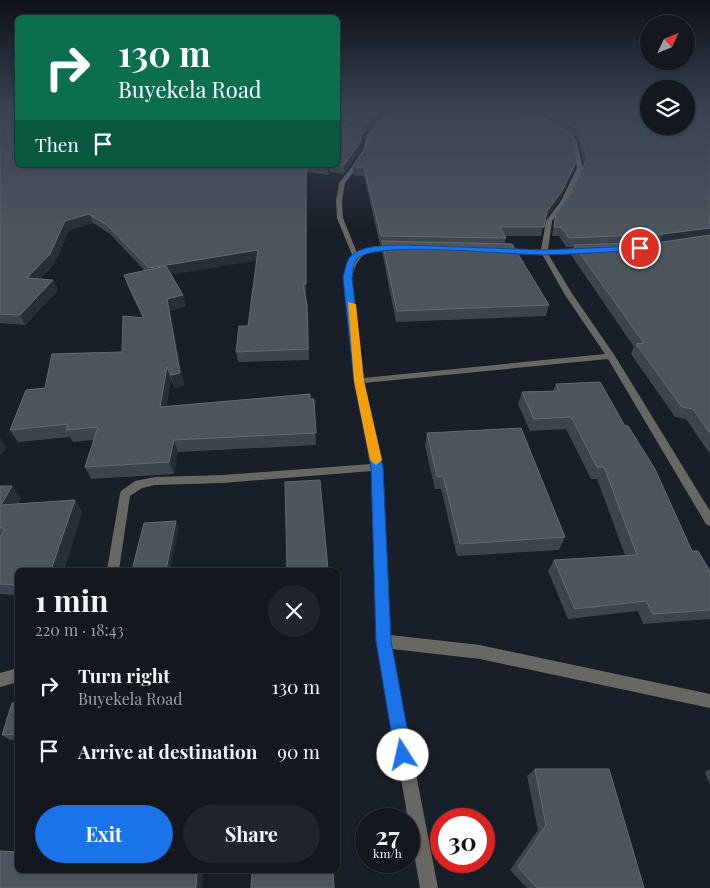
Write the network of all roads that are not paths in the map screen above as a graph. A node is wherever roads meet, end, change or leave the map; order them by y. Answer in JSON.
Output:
{"nodes":[{"id":1,"x":366,"y":148,"type":"edge"},
{"id":2,"x":576,"y":148,"type":"edge"},
{"id":3,"x":405,"y":248,"type":"edge"},
{"id":4,"x":493,"y":250,"type":"edge"},
{"id":5,"x":592,"y":250,"type":"edge"},
{"id":6,"x":544,"y":252,"type":"junction"},
{"id":7,"x":355,"y":256,"type":"junction"},
{"id":8,"x":612,"y":356,"type":"junction"},
{"id":9,"x":359,"y":381,"type":"junction"},
{"id":10,"x":377,"y":467,"type":"junction"},
{"id":11,"x":710,"y":521,"type":"edge"},
{"id":12,"x":113,"y":568,"type":"edge"},
{"id":13,"x":384,"y":641,"type":"junction"},
{"id":14,"x":15,"y":676,"type":"edge"},
{"id":15,"x":0,"y":680,"type":"edge"},
{"id":16,"x":710,"y":702,"type":"edge"},
{"id":17,"x":428,"y":888,"type":"edge"}],
"edges":[{"from":1,"to":7,"type":"street"},
{"from":2,"to":6,"type":"street"},
{"from":3,"to":7,"type":"street"},
{"from":4,"to":6,"type":"street"},
{"from":5,"to":6,"type":"street"},
{"from":6,"to":8,"type":"street"},
{"from":7,"to":9,"type":"street"},
{"from":8,"to":9,"type":"street"},
{"from":8,"to":11,"type":"street"},
{"from":9,"to":10,"type":"street"},
{"from":10,"to":12,"type":"street"},
{"from":10,"to":13,"type":"street"},
{"from":13,"to":16,"type":"street"},
{"from":13,"to":17,"type":"street"},
{"from":14,"to":15,"type":"street"}]}
